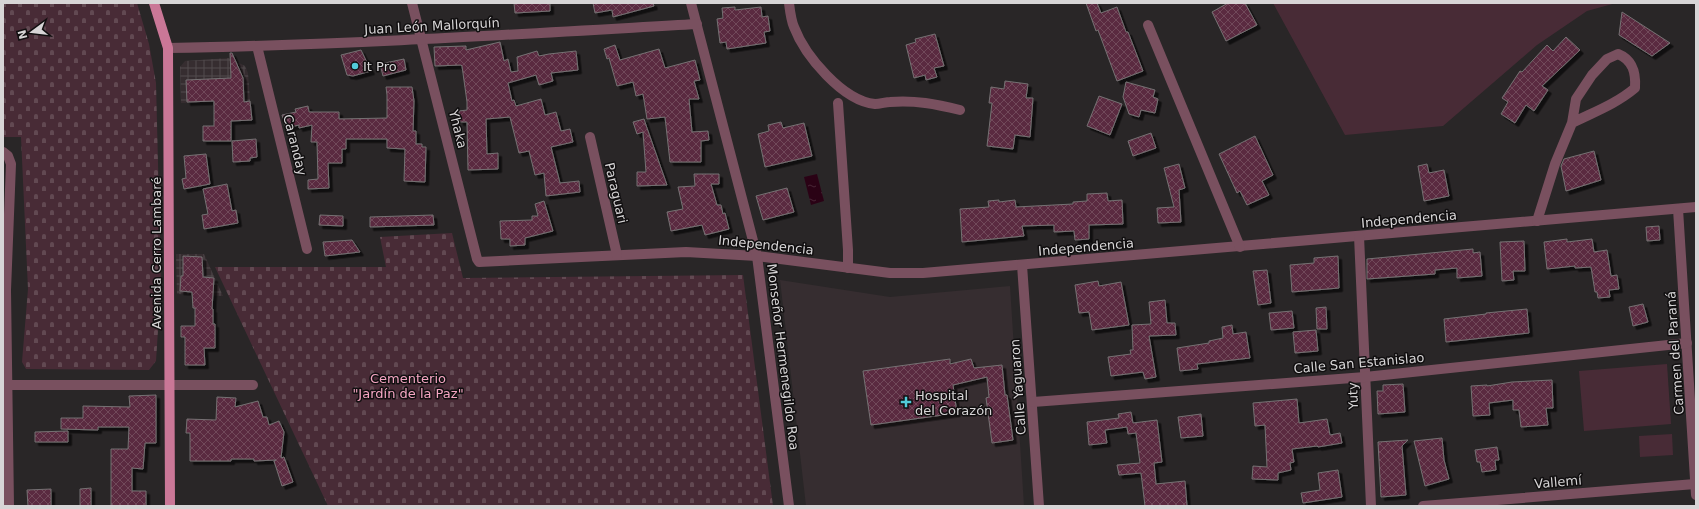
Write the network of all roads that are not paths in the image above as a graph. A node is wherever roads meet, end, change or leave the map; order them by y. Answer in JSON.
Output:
{"nodes":[{"id":1,"x":154,"y":3,"type":"edge"},
{"id":2,"x":412,"y":3,"type":"edge"},
{"id":3,"x":691,"y":3,"type":"edge"},
{"id":4,"x":789,"y":3,"type":"edge"},
{"id":5,"x":696,"y":24,"type":"junction"},
{"id":6,"x":1148,"y":25,"type":"dead end"},
{"id":7,"x":422,"y":40,"type":"junction"},
{"id":8,"x":257,"y":46,"type":"junction"},
{"id":9,"x":168,"y":48,"type":"junction"},
{"id":10,"x":838,"y":103,"type":"dead end"},
{"id":11,"x":960,"y":110,"type":"dead end"},
{"id":12,"x":1572,"y":122,"type":"junction"},
{"id":13,"x":590,"y":137,"type":"dead end"},
{"id":14,"x":3,"y":152,"type":"edge"},
{"id":15,"x":1696,"y":207,"type":"edge"},
{"id":16,"x":1678,"y":209,"type":"junction"},
{"id":17,"x":1537,"y":221,"type":"junction"},
{"id":18,"x":1360,"y":236,"type":"junction"},
{"id":19,"x":1240,"y":246,"type":"junction"},
{"id":20,"x":307,"y":249,"type":"dead end"},
{"id":21,"x":617,"y":255,"type":"junction"},
{"id":22,"x":757,"y":256,"type":"junction"},
{"id":23,"x":478,"y":261,"type":"joint"},
{"id":24,"x":1022,"y":266,"type":"junction"},
{"id":25,"x":848,"y":268,"type":"junction"},
{"id":26,"x":1687,"y":343,"type":"junction"},
{"id":27,"x":1365,"y":377,"type":"junction"},
{"id":28,"x":5,"y":385,"type":"edge"},
{"id":29,"x":169,"y":385,"type":"junction"},
{"id":30,"x":252,"y":385,"type":"dead end"},
{"id":31,"x":1033,"y":402,"type":"junction"},
{"id":32,"x":1694,"y":412,"type":"edge"},
{"id":33,"x":1695,"y":484,"type":"edge"},
{"id":34,"x":1696,"y":495,"type":"edge"},
{"id":35,"x":9,"y":506,"type":"edge"},
{"id":36,"x":170,"y":506,"type":"edge"},
{"id":37,"x":789,"y":506,"type":"edge"},
{"id":38,"x":1039,"y":506,"type":"edge"},
{"id":39,"x":1371,"y":506,"type":"edge"},
{"id":40,"x":1423,"y":506,"type":"edge"}],
"edges":[{"from":1,"to":9,"type":"main road","name":"Avenida Cerro Lambaré"},
{"from":2,"to":7,"type":"street","name":"Yhaka"},
{"from":3,"to":5,"type":"street","name":"Monseñor Hermenegildo Roa"},
{"from":4,"to":11,"type":"street"},
{"from":5,"to":7,"type":"street","name":"Juan León Mallorquín"},
{"from":5,"to":22,"type":"street","name":"Monseñor Hermenegildo Roa"},
{"from":6,"to":19,"type":"street"},
{"from":7,"to":8,"type":"street","name":"Juan León Mallorquín"},
{"from":7,"to":23,"type":"street","name":"Yhaka"},
{"from":8,"to":9,"type":"street","name":"Juan León Mallorquín"},
{"from":8,"to":20,"type":"street","name":"Caranday"},
{"from":9,"to":29,"type":"main road","name":"Avenida Cerro Lambaré"},
{"from":10,"to":25,"type":"street"},
{"from":12,"to":12,"type":"street"},
{"from":12,"to":17,"type":"street"},
{"from":13,"to":21,"type":"street","name":"Paraguari"},
{"from":14,"to":28,"type":"street"},
{"from":15,"to":16,"type":"street","name":"Independencia"},
{"from":16,"to":17,"type":"street","name":"Independencia"},
{"from":16,"to":26,"type":"street","name":"Carmen del Paraná"},
{"from":17,"to":18,"type":"street","name":"Independencia"},
{"from":18,"to":19,"type":"street","name":"Independencia"},
{"from":18,"to":27,"type":"street","name":"Yuty"},
{"from":19,"to":24,"type":"street","name":"Independencia"},
{"from":21,"to":22,"type":"street","name":"Independencia"},
{"from":21,"to":23,"type":"street","name":"Independencia"},
{"from":22,"to":25,"type":"street","name":"Independencia"},
{"from":22,"to":37,"type":"street","name":"Monseñor Hermenegildo Roa"},
{"from":24,"to":25,"type":"street","name":"Independencia"},
{"from":24,"to":31,"type":"street","name":"Calle Yaguaron"},
{"from":26,"to":27,"type":"street","name":"Calle San Estanislao"},
{"from":26,"to":32,"type":"street","name":"Carmen del Paraná"},
{"from":27,"to":31,"type":"street","name":"Calle San Estanislao"},
{"from":27,"to":39,"type":"street","name":"Yuty"},
{"from":28,"to":29,"type":"street"},
{"from":28,"to":35,"type":"street"},
{"from":29,"to":30,"type":"street"},
{"from":29,"to":36,"type":"main road","name":"Avenida Cerro Lambaré"},
{"from":31,"to":38,"type":"street","name":"Calle Yaguaron"},
{"from":32,"to":33,"type":"street","name":"Carmen del Paraná"},
{"from":33,"to":34,"type":"street","name":"Carmen del Paraná"},
{"from":33,"to":40,"type":"street","name":"Vallemí"}]}
